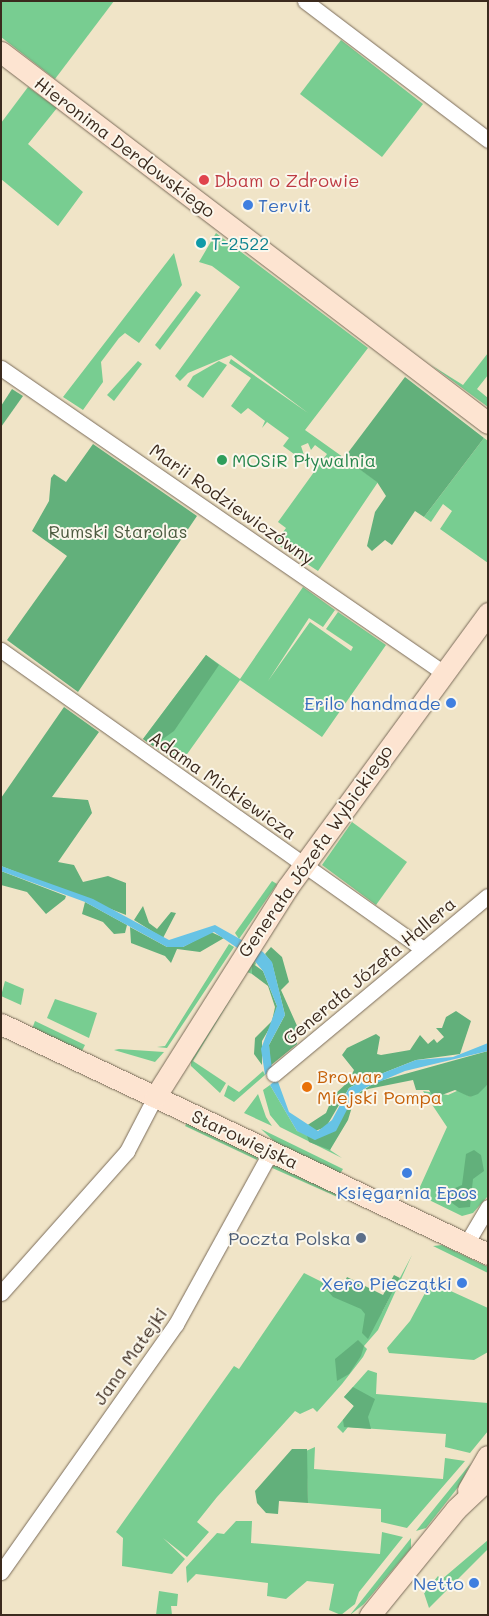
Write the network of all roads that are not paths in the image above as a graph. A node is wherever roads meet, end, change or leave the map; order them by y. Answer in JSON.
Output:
{"nodes":[{"id":1,"x":305,"y":1,"type":"edge"},
{"id":2,"x":1,"y":52,"type":"edge"},
{"id":3,"x":488,"y":140,"type":"edge"},
{"id":4,"x":1,"y":368,"type":"edge"},
{"id":5,"x":488,"y":423,"type":"edge"},
{"id":6,"x":488,"y":613,"type":"edge"},
{"id":7,"x":1,"y":650,"type":"edge"},
{"id":8,"x":441,"y":671,"type":"junction"},
{"id":9,"x":303,"y":865,"type":"junction"},
{"id":10,"x":488,"y":896,"type":"edge"},
{"id":11,"x":423,"y":950,"type":"junction"},
{"id":12,"x":1,"y":1024,"type":"edge"},
{"id":13,"x":274,"y":1074,"type":"dead end"},
{"id":14,"x":155,"y":1097,"type":"junction"},
{"id":15,"x":271,"y":1151,"type":"junction"},
{"id":16,"x":488,"y":1207,"type":"edge"},
{"id":17,"x":466,"y":1244,"type":"junction"},
{"id":18,"x":488,"y":1254,"type":"edge"},
{"id":19,"x":1,"y":1294,"type":"edge"},
{"id":20,"x":488,"y":1456,"type":"edge"},
{"id":21,"x":488,"y":1479,"type":"edge"},
{"id":22,"x":456,"y":1509,"type":"junction"},
{"id":23,"x":1,"y":1572,"type":"edge"},
{"id":24,"x":370,"y":1615,"type":"edge"}],
"edges":[{"from":1,"to":3,"type":"street"},
{"from":2,"to":5,"type":"street","name":"Hieronima Derdowskiego"},
{"from":4,"to":8,"type":"street","name":"Marii Rodziewiczówny"},
{"from":6,"to":8,"type":"street","name":"Generała Józefa Wybickiego"},
{"from":7,"to":9,"type":"street","name":"Adama Mickiewicza"},
{"from":8,"to":9,"type":"street","name":"Generała Józefa Wybickiego"},
{"from":9,"to":11,"type":"street","name":"Adama Mickiewicza"},
{"from":9,"to":14,"type":"street","name":"Generała Józefa Wybickiego"},
{"from":10,"to":11,"type":"street","name":"Generała Józefa Hallera"},
{"from":11,"to":13,"type":"street","name":"Generała Józefa Hallera"},
{"from":12,"to":14,"type":"street","name":"Starowiejska"},
{"from":14,"to":15,"type":"street","name":"Starowiejska"},
{"from":14,"to":19,"type":"street"},
{"from":15,"to":17,"type":"street","name":"Starowiejska"},
{"from":15,"to":23,"type":"street","name":"Jana Matejki"},
{"from":16,"to":17,"type":"street"},
{"from":17,"to":18,"type":"street","name":"Starowiejska"},
{"from":20,"to":22,"type":"street"},
{"from":21,"to":22,"type":"street"},
{"from":22,"to":24,"type":"street"}]}
